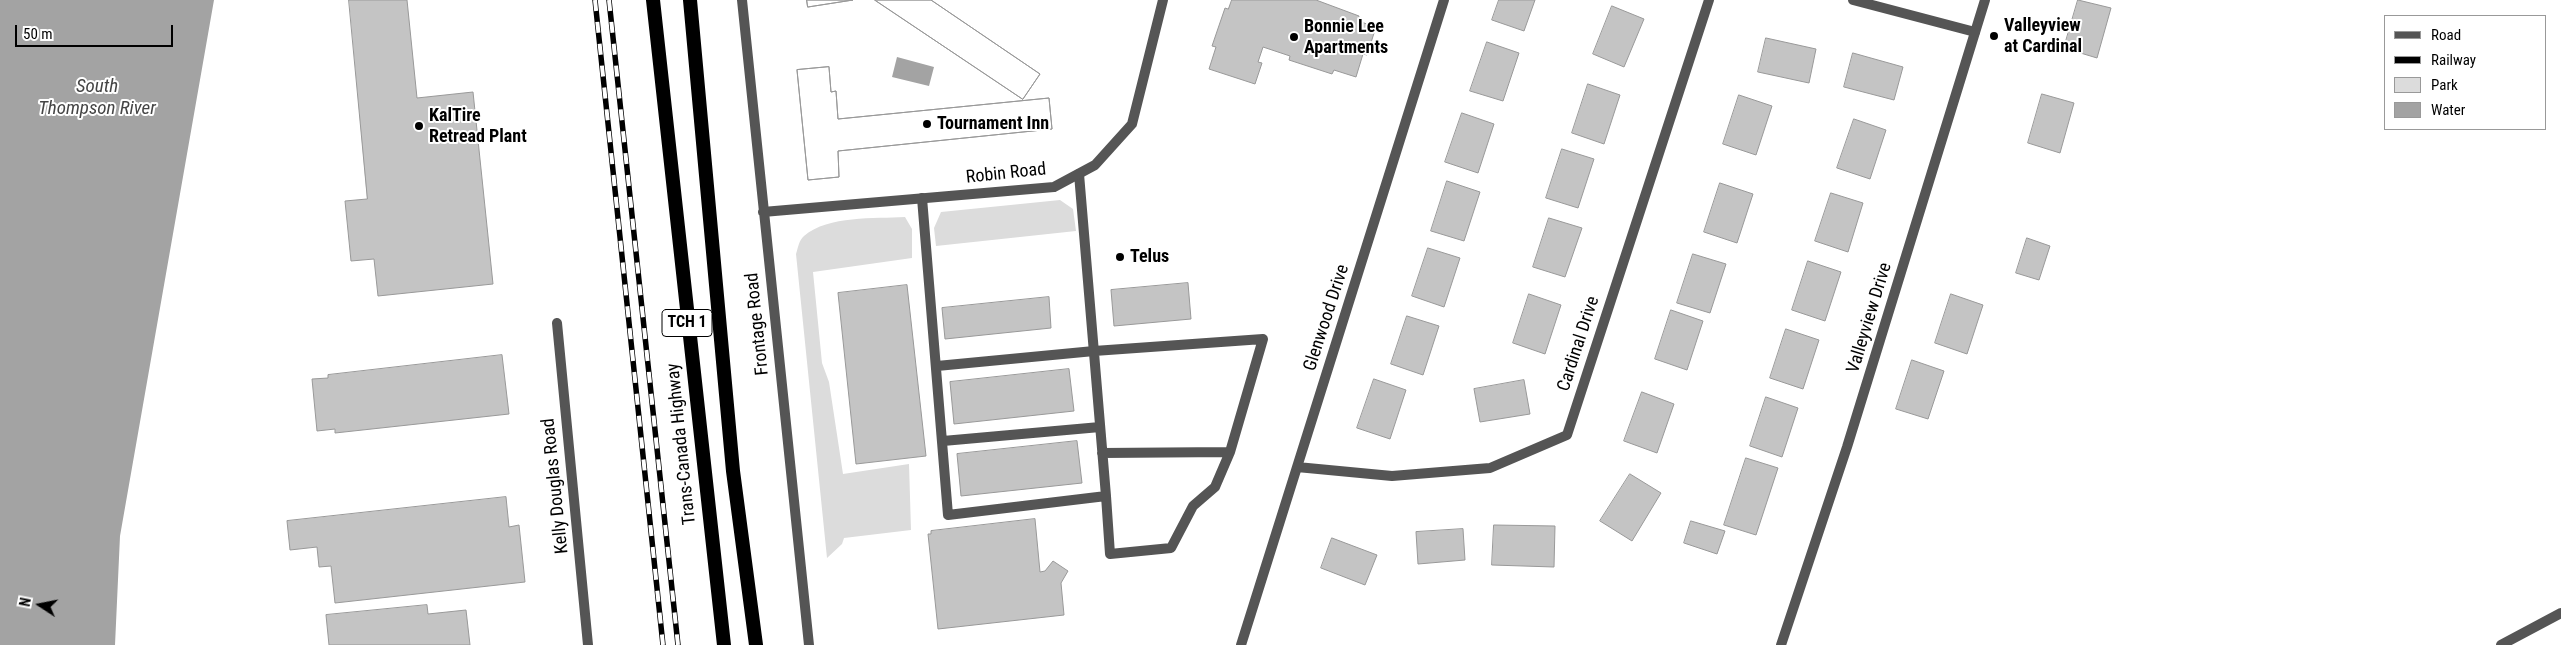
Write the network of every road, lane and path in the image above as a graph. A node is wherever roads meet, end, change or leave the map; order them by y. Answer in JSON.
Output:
{"nodes":[{"id":1,"x":653,"y":0,"type":"edge"},
{"id":2,"x":690,"y":0,"type":"edge"},
{"id":3,"x":742,"y":0,"type":"edge"},
{"id":4,"x":1163,"y":0,"type":"edge"},
{"id":5,"x":1444,"y":0,"type":"edge"},
{"id":6,"x":1709,"y":0,"type":"edge"},
{"id":7,"x":1853,"y":0,"type":"edge"},
{"id":8,"x":1985,"y":0,"type":"edge"},
{"id":9,"x":1975,"y":32,"type":"junction"},
{"id":10,"x":1079,"y":174,"type":"junction"},
{"id":11,"x":922,"y":198,"type":"junction"},
{"id":12,"x":763,"y":212,"type":"junction"},
{"id":13,"x":557,"y":323,"type":"dead end"},
{"id":14,"x":1094,"y":351,"type":"junction"},
{"id":15,"x":937,"y":366,"type":"junction"},
{"id":16,"x":1100,"y":427,"type":"junction"},
{"id":17,"x":943,"y":441,"type":"junction"},
{"id":18,"x":1230,"y":452,"type":"junction"},
{"id":19,"x":1102,"y":453,"type":"junction"},
{"id":20,"x":1297,"y":467,"type":"junction"},
{"id":21,"x":1106,"y":496,"type":"junction"},
{"id":22,"x":2561,"y":613,"type":"edge"},
{"id":23,"x":588,"y":645,"type":"edge"},
{"id":24,"x":724,"y":645,"type":"edge"},
{"id":25,"x":756,"y":645,"type":"edge"},
{"id":26,"x":809,"y":645,"type":"edge"},
{"id":27,"x":1241,"y":645,"type":"edge"},
{"id":28,"x":1781,"y":645,"type":"edge"},
{"id":29,"x":2501,"y":645,"type":"edge"}],
"edges":[{"from":1,"to":24,"type":"highway","name":"Trans-Canada Highway","number":"TCH 1"},
{"from":2,"to":25,"type":"highway","number":"TCH 1"},
{"from":3,"to":12,"type":"street","name":"Frontage Road"},
{"from":4,"to":10,"type":"street","name":"Robin Road"},
{"from":5,"to":20,"type":"street","name":"Glenwood Drive"},
{"from":6,"to":20,"type":"street","name":"Cardinal Drive"},
{"from":7,"to":9,"type":"street"},
{"from":8,"to":9,"type":"street","name":"Valleyview Drive"},
{"from":9,"to":28,"type":"street","name":"Valleyview Drive"},
{"from":10,"to":11,"type":"street","name":"Robin Road"},
{"from":10,"to":14,"type":"street"},
{"from":11,"to":12,"type":"street","name":"Robin Road"},
{"from":11,"to":15,"type":"street"},
{"from":12,"to":26,"type":"street","name":"Frontage Road"},
{"from":13,"to":23,"type":"street","name":"Kelly Douglas Road"},
{"from":14,"to":15,"type":"street"},
{"from":14,"to":16,"type":"street"},
{"from":14,"to":18,"type":"street"},
{"from":15,"to":17,"type":"street"},
{"from":16,"to":17,"type":"street"},
{"from":16,"to":19,"type":"street"},
{"from":17,"to":21,"type":"street"},
{"from":18,"to":19,"type":"street"},
{"from":18,"to":21,"type":"street"},
{"from":19,"to":21,"type":"street"},
{"from":20,"to":27,"type":"street","name":"Glenwood Drive"},
{"from":22,"to":29,"type":"street"}]}
